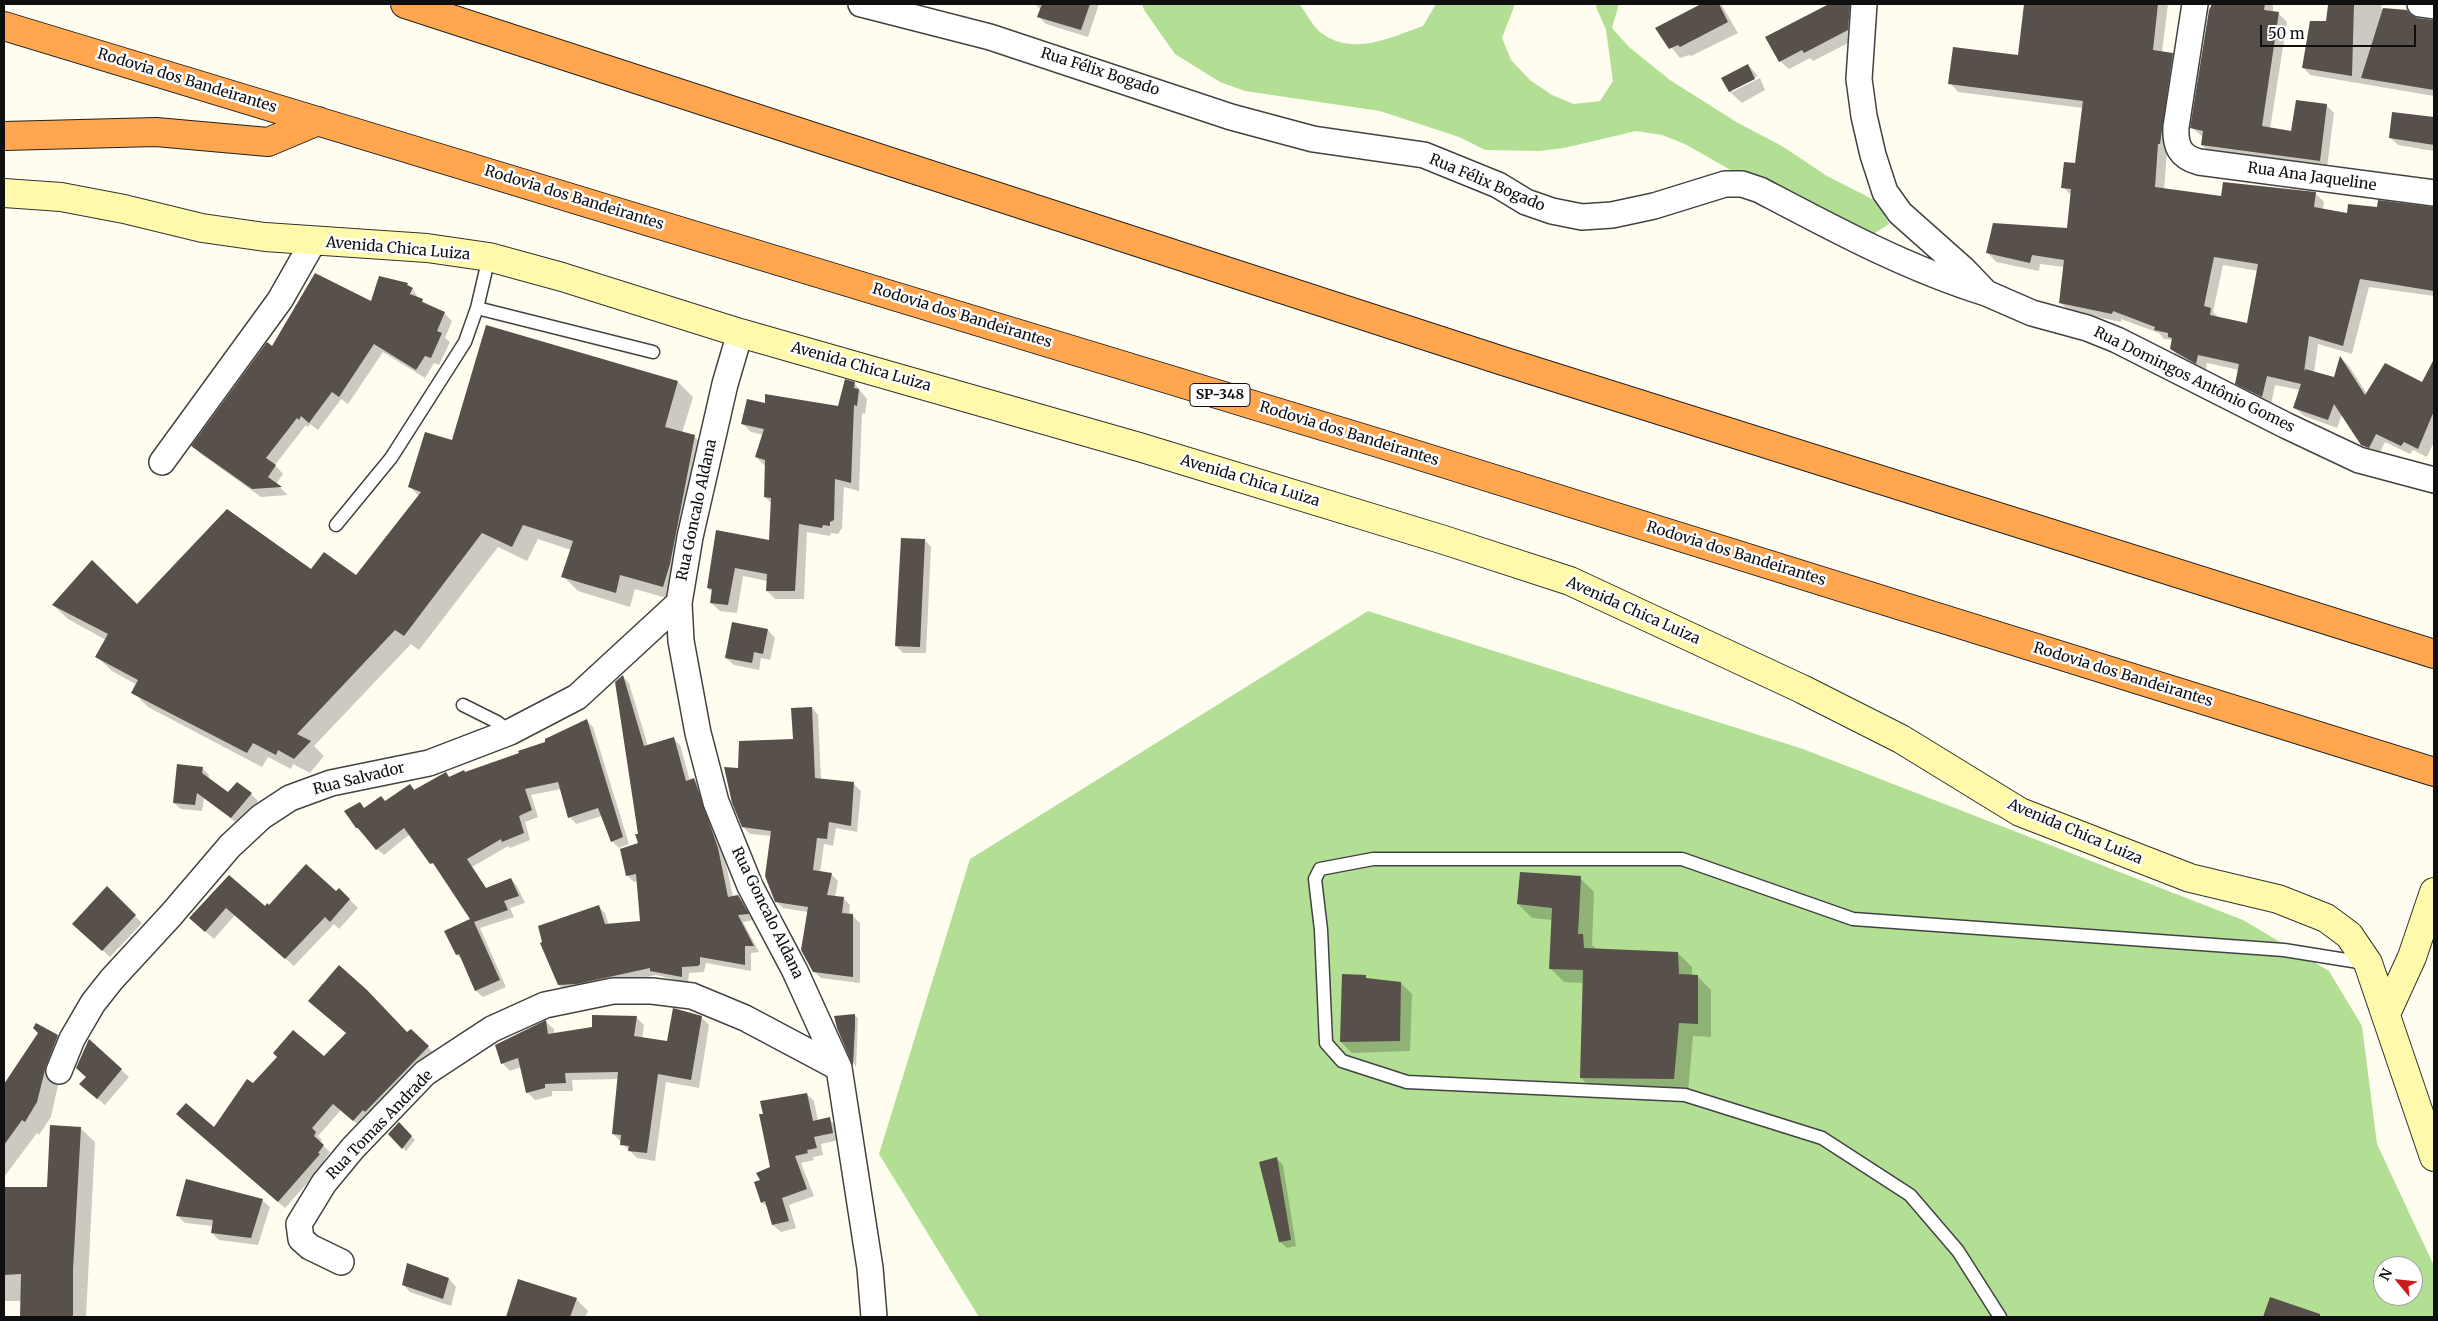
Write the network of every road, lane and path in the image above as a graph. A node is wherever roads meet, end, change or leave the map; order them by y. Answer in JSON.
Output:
{"nodes":[{"id":1,"x":405,"y":4,"type":"edge"},
{"id":2,"x":861,"y":4,"type":"edge"},
{"id":3,"x":1864,"y":4,"type":"edge"},
{"id":4,"x":2195,"y":4,"type":"edge"},
{"id":5,"x":2420,"y":4,"type":"edge"},
{"id":6,"x":2434,"y":6,"type":"edge"},
{"id":7,"x":4,"y":26,"type":"edge"},
{"id":8,"x":318,"y":120,"type":"junction"},
{"id":9,"x":4,"y":136,"type":"edge"},
{"id":10,"x":4,"y":193,"type":"edge"},
{"id":11,"x":2434,"y":194,"type":"edge"},
{"id":12,"x":313,"y":242,"type":"junction"},
{"id":13,"x":489,"y":257,"type":"junction"},
{"id":14,"x":1986,"y":293,"type":"junction"},
{"id":15,"x":477,"y":308,"type":"junction"},
{"id":16,"x":740,"y":333,"type":"junction"},
{"id":17,"x":653,"y":352,"type":"dead end"},
{"id":18,"x":162,"y":462,"type":"dead end"},
{"id":19,"x":2434,"y":480,"type":"edge"},
{"id":20,"x":336,"y":525,"type":"dead end"},
{"id":21,"x":679,"y":603,"type":"junction"},
{"id":22,"x":2434,"y":654,"type":"edge"},
{"id":23,"x":463,"y":705,"type":"dead end"},
{"id":24,"x":510,"y":732,"type":"junction"},
{"id":25,"x":2434,"y":772,"type":"edge"},
{"id":26,"x":2434,"y":892,"type":"edge"},
{"id":27,"x":2368,"y":964,"type":"junction"},
{"id":28,"x":2386,"y":1014,"type":"junction"},
{"id":29,"x":839,"y":1068,"type":"junction"},
{"id":30,"x":59,"y":1071,"type":"dead end"},
{"id":31,"x":2434,"y":1157,"type":"edge"},
{"id":32,"x":341,"y":1262,"type":"dead end"},
{"id":33,"x":874,"y":1317,"type":"edge"},
{"id":34,"x":2000,"y":1317,"type":"edge"}],
"edges":[{"from":1,"to":22,"type":"highway"},
{"from":2,"to":14,"type":"street","name":"Rua Félix Bogado"},
{"from":3,"to":14,"type":"street","name":"Rua Domingos Antônio Gomes"},
{"from":4,"to":11,"type":"street","name":"Rua Ana Jaqueline"},
{"from":5,"to":6,"type":"street"},
{"from":7,"to":8,"type":"highway","name":"Rodovia dos Bandeirantes","number":"SP-348"},
{"from":8,"to":9,"type":"highway"},
{"from":8,"to":25,"type":"highway","name":"Rodovia dos Bandeirantes","number":"SP-348"},
{"from":10,"to":12,"type":"main road","name":"Avenida Chica Luiza"},
{"from":12,"to":13,"type":"main road","name":"Avenida Chica Luiza"},
{"from":12,"to":18,"type":"street"},
{"from":13,"to":15,"type":"lane"},
{"from":13,"to":16,"type":"main road","name":"Avenida Chica Luiza"},
{"from":14,"to":19,"type":"street","name":"Rua Domingos Antônio Gomes"},
{"from":15,"to":17,"type":"lane"},
{"from":15,"to":20,"type":"lane"},
{"from":16,"to":21,"type":"street","name":"Rua Goncalo Aldana"},
{"from":16,"to":27,"type":"main road","name":"Avenida Chica Luiza"},
{"from":21,"to":24,"type":"street","name":"Rua Salvador"},
{"from":21,"to":29,"type":"street","name":"Rua Goncalo Aldana"},
{"from":23,"to":24,"type":"lane"},
{"from":24,"to":30,"type":"street","name":"Rua Salvador"},
{"from":26,"to":28,"type":"main road"},
{"from":27,"to":28,"type":"main road","name":"Avenida Chica Luiza"},
{"from":27,"to":34,"type":"lane"},
{"from":28,"to":31,"type":"main road","name":"Avenida Chica Luiza"},
{"from":29,"to":32,"type":"street","name":"Rua Tomas Andrade"},
{"from":29,"to":33,"type":"street","name":"Rua Goncalo Aldana"}]}
